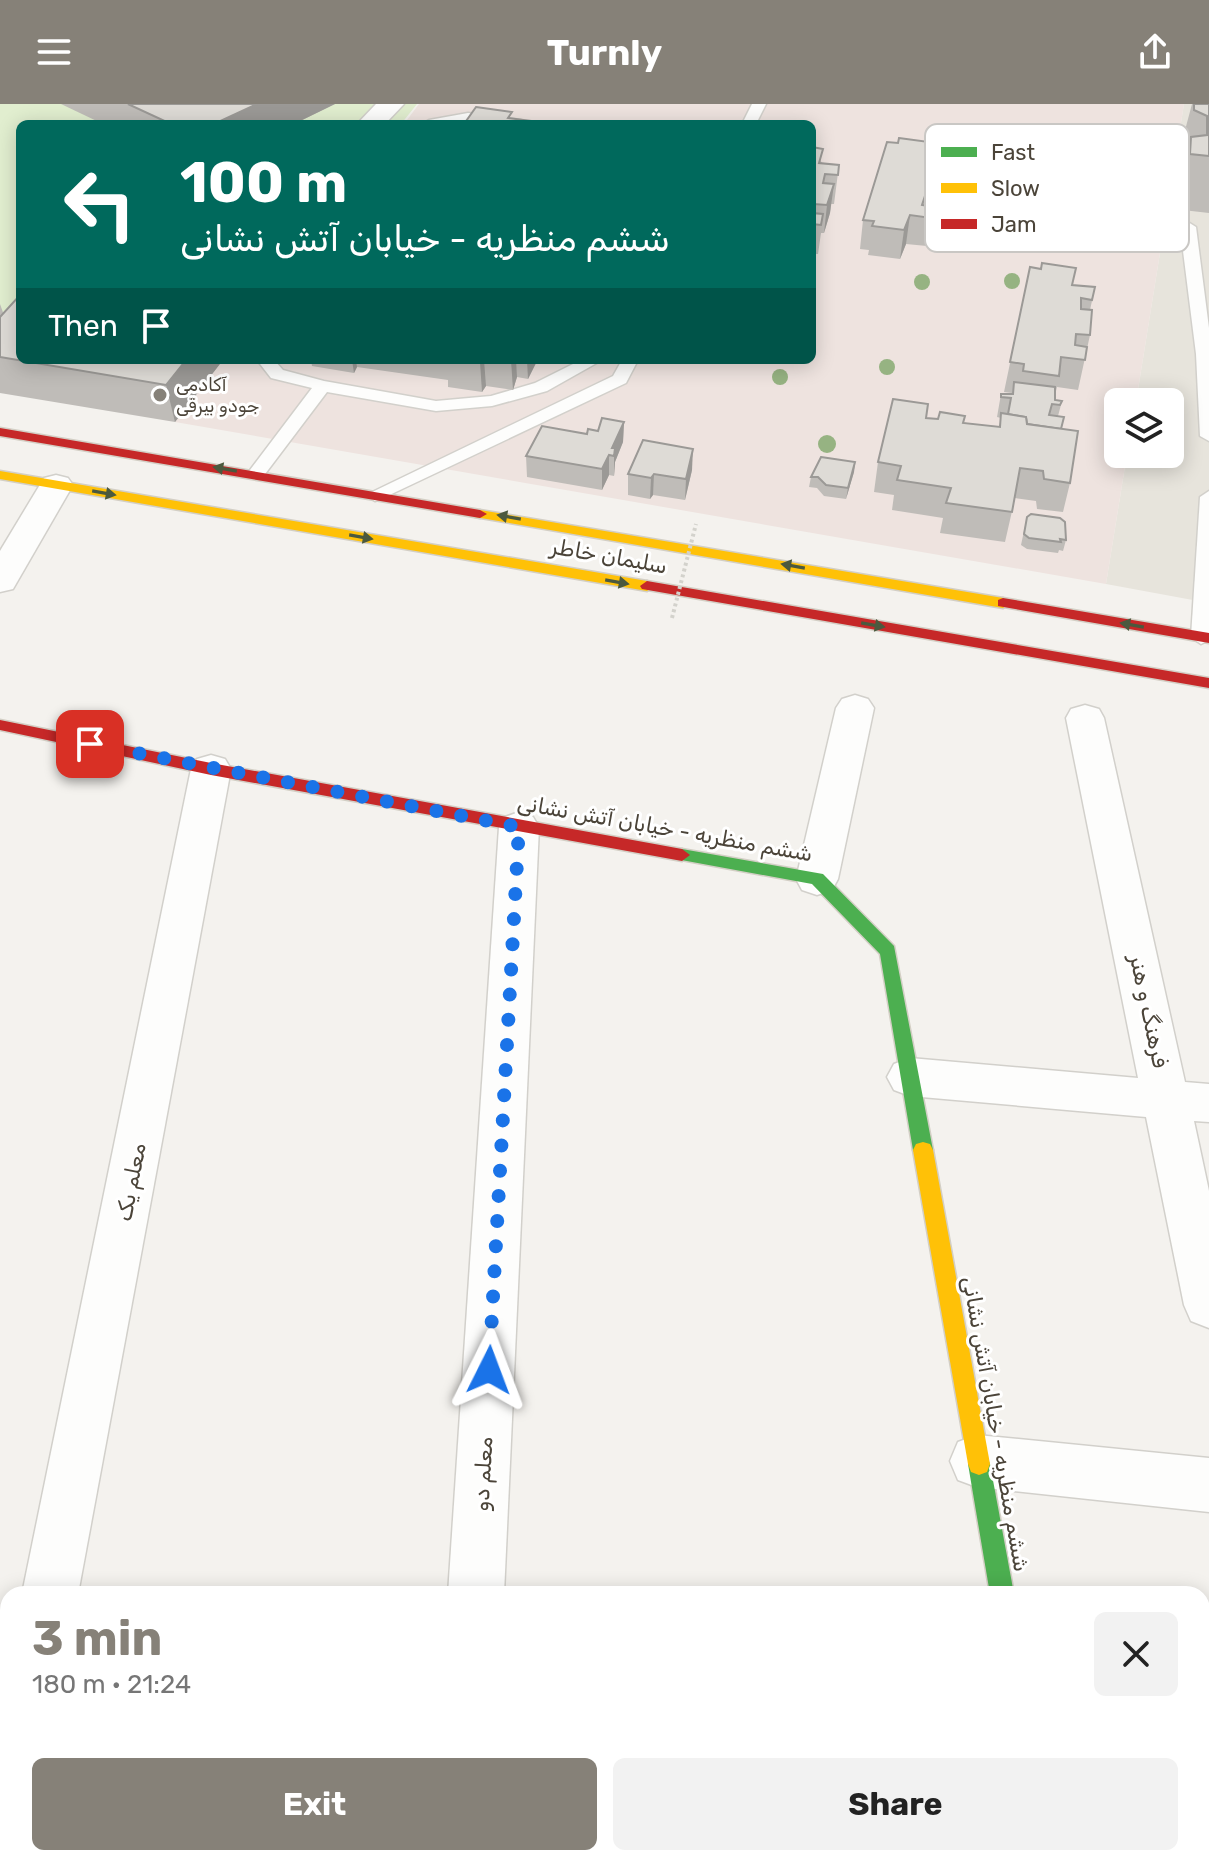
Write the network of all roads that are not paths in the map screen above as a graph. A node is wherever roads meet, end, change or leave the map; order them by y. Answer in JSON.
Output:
{"nodes":[{"id":1,"x":391,"y":104,"type":"edge"},
{"id":2,"x":374,"y":120,"type":"edge"},
{"id":3,"x":451,"y":120,"type":"edge"},
{"id":4,"x":491,"y":120,"type":"edge"},
{"id":5,"x":1189,"y":235,"type":"edge"},
{"id":6,"x":268,"y":364,"type":"edge"},
{"id":7,"x":586,"y":364,"type":"edge"},
{"id":8,"x":628,"y":364,"type":"edge"},
{"id":9,"x":323,"y":386,"type":"junction"},
{"id":10,"x":0,"y":432,"type":"edge"},
{"id":11,"x":1209,"y":436,"type":"edge"},
{"id":12,"x":256,"y":474,"type":"junction"},
{"id":13,"x":0,"y":475,"type":"edge"},
{"id":14,"x":56,"y":485,"type":"junction"},
{"id":15,"x":375,"y":495,"type":"junction"},
{"id":16,"x":1209,"y":497,"type":"edge"},
{"id":17,"x":0,"y":581,"type":"edge"},
{"id":18,"x":1205,"y":637,"type":"edge"},
{"id":19,"x":1209,"y":683,"type":"edge"},
{"id":20,"x":855,"y":708,"type":"dead end"},
{"id":21,"x":1085,"y":718,"type":"dead end"},
{"id":22,"x":0,"y":725,"type":"edge"},
{"id":23,"x":211,"y":769,"type":"junction"},
{"id":24,"x":519,"y":827,"type":"junction"},
{"id":25,"x":817,"y":879,"type":"junction"},
{"id":26,"x":910,"y":1077,"type":"junction"},
{"id":27,"x":1189,"y":1102,"type":"edge"},
{"id":28,"x":1209,"y":1305,"type":"edge"},
{"id":29,"x":977,"y":1461,"type":"junction"},
{"id":30,"x":1209,"y":1485,"type":"edge"},
{"id":31,"x":52,"y":1586,"type":"edge"},
{"id":32,"x":476,"y":1586,"type":"edge"},
{"id":33,"x":1000,"y":1586,"type":"edge"}],
"edges":[{"from":1,"to":2,"type":"street"},
{"from":3,"to":4,"type":"lane"},
{"from":5,"to":11,"type":"lane"},
{"from":6,"to":9,"type":"lane"},
{"from":7,"to":9,"type":"lane"},
{"from":8,"to":15,"type":"lane"},
{"from":9,"to":12,"type":"lane"},
{"from":12,"to":10,"type":"main road","name":"سلیمان خاطر","one_way":true},
{"from":12,"to":15,"type":"main road","name":"سلیمان خاطر"},
{"from":13,"to":14,"type":"main road","name":"سلیمان خاطر"},
{"from":14,"to":17,"type":"street"},
{"from":14,"to":19,"type":"main road","name":"سلیمان خاطر","one_way":true},
{"from":18,"to":15,"type":"main road","name":"سلیمان خاطر","one_way":true},
{"from":16,"to":18,"type":"lane"},
{"from":20,"to":25,"type":"street"},
{"from":21,"to":27,"type":"street","name":"فرهنگ و هنر"},
{"from":22,"to":23,"type":"main road","name":"ششم منظریه - خیابان آتش نشانی"},
{"from":23,"to":24,"type":"main road","name":"ششم منظریه - خیابان آتش نشانی"},
{"from":23,"to":31,"type":"street","name":"معلم یک"},
{"from":24,"to":25,"type":"main road","name":"ششم منظریه - خیابان آتش نشانی"},
{"from":24,"to":32,"type":"street","name":"معلم دو"},
{"from":25,"to":26,"type":"main road","name":"ششم منظریه - خیابان آتش نشانی"},
{"from":26,"to":27,"type":"street"},
{"from":26,"to":29,"type":"main road","name":"ششم منظریه - خیابان آتش نشانی"},
{"from":27,"to":28,"type":"street","name":"فرهنگ و هنر"},
{"from":29,"to":30,"type":"street"},
{"from":29,"to":33,"type":"main road","name":"ششم منظریه - خیابان آتش نشانی"}]}
